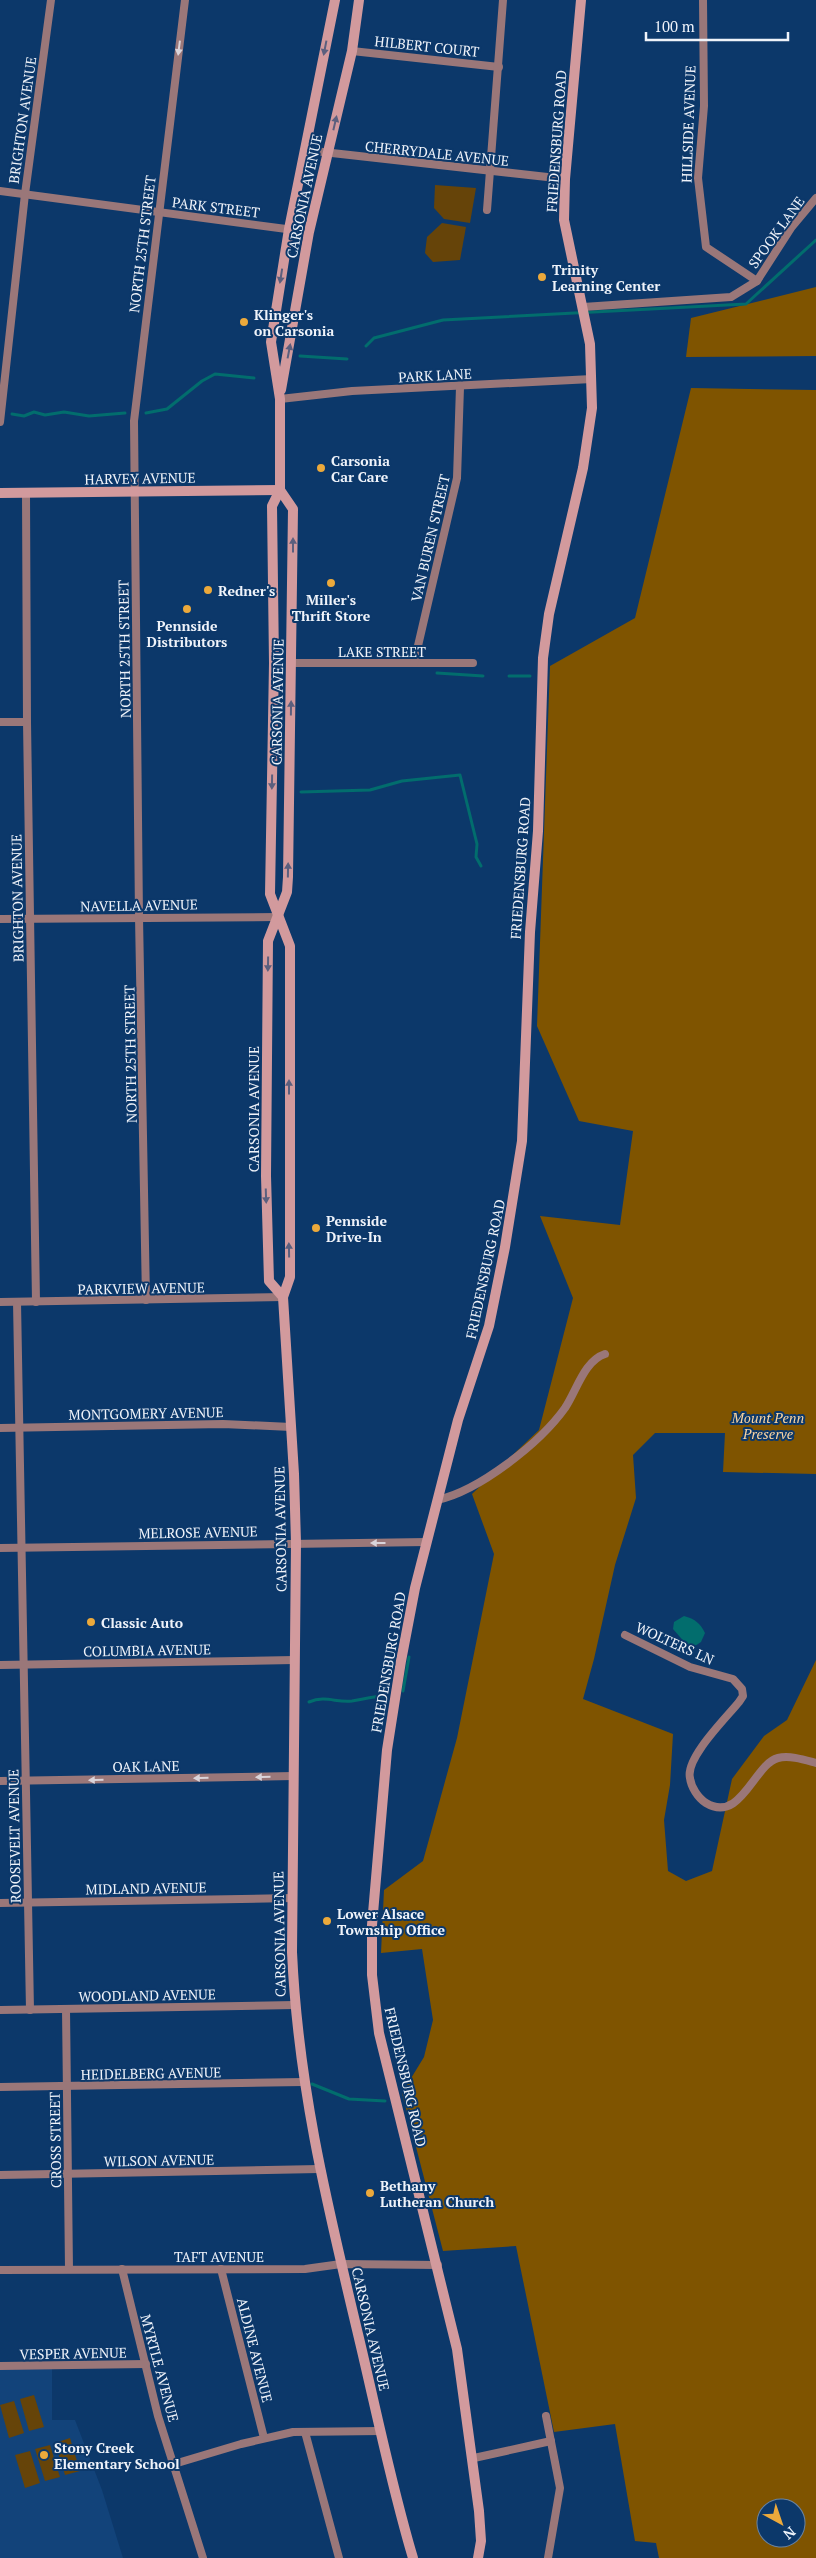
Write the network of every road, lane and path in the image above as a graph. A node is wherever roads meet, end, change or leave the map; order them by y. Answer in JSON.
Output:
{"nodes":[{"id":1,"x":51,"y":0,"type":"edge"},
{"id":2,"x":185,"y":0,"type":"edge"},
{"id":3,"x":335,"y":0,"type":"edge"},
{"id":4,"x":359,"y":0,"type":"edge"},
{"id":5,"x":503,"y":0,"type":"edge"},
{"id":6,"x":581,"y":0,"type":"edge"},
{"id":7,"x":703,"y":0,"type":"edge"},
{"id":8,"x":352,"y":51,"type":"junction"},
{"id":9,"x":499,"y":67,"type":"junction"},
{"id":10,"x":305,"y":150,"type":"junction"},
{"id":11,"x":327,"y":153,"type":"junction"},
{"id":12,"x":490,"y":171,"type":"junction"},
{"id":13,"x":565,"y":179,"type":"junction"},
{"id":14,"x":0,"y":191,"type":"edge"},
{"id":15,"x":25,"y":194,"type":"junction"},
{"id":16,"x":816,"y":198,"type":"edge"},
{"id":17,"x":487,"y":210,"type":"dead end"},
{"id":18,"x":158,"y":212,"type":"junction"},
{"id":19,"x":288,"y":229,"type":"junction"},
{"id":20,"x":309,"y":232,"type":"junction"},
{"id":21,"x":756,"y":281,"type":"junction"},
{"id":22,"x":583,"y":307,"type":"junction"},
{"id":23,"x":3,"y":365,"type":"edge"},
{"id":24,"x":592,"y":379,"type":"junction"},
{"id":25,"x":460,"y":387,"type":"junction"},
{"id":26,"x":280,"y":399,"type":"junction"},
{"id":27,"x":0,"y":422,"type":"edge"},
{"id":28,"x":280,"y":490,"type":"junction"},
{"id":29,"x":0,"y":493,"type":"edge"},
{"id":30,"x":26,"y":493,"type":"junction"},
{"id":31,"x":135,"y":493,"type":"junction"},
{"id":32,"x":292,"y":663,"type":"junction"},
{"id":33,"x":414,"y":663,"type":"junction"},
{"id":34,"x":472,"y":663,"type":"dead end"},
{"id":35,"x":0,"y":722,"type":"edge"},
{"id":36,"x":27,"y":722,"type":"junction"},
{"id":37,"x":139,"y":917,"type":"junction"},
{"id":38,"x":278,"y":917,"type":"junction"},
{"id":39,"x":0,"y":919,"type":"edge"},
{"id":40,"x":30,"y":919,"type":"junction"},
{"id":41,"x":283,"y":1297,"type":"junction"},
{"id":42,"x":146,"y":1300,"type":"junction"},
{"id":43,"x":0,"y":1302,"type":"edge"},
{"id":44,"x":17,"y":1302,"type":"junction"},
{"id":45,"x":36,"y":1302,"type":"junction"},
{"id":46,"x":605,"y":1354,"type":"dead end"},
{"id":47,"x":291,"y":1427,"type":"junction"},
{"id":48,"x":0,"y":1428,"type":"edge"},
{"id":49,"x":19,"y":1428,"type":"junction"},
{"id":50,"x":437,"y":1500,"type":"junction"},
{"id":51,"x":426,"y":1542,"type":"junction"},
{"id":52,"x":296,"y":1543,"type":"junction"},
{"id":53,"x":21,"y":1547,"type":"junction"},
{"id":54,"x":0,"y":1548,"type":"edge"},
{"id":55,"x":625,"y":1634,"type":"dead end"},
{"id":56,"x":294,"y":1660,"type":"junction"},
{"id":57,"x":23,"y":1664,"type":"junction"},
{"id":58,"x":0,"y":1665,"type":"edge"},
{"id":59,"x":816,"y":1763,"type":"edge"},
{"id":60,"x":293,"y":1776,"type":"junction"},
{"id":61,"x":0,"y":1781,"type":"edge"},
{"id":62,"x":26,"y":1781,"type":"junction"},
{"id":63,"x":293,"y":1898,"type":"junction"},
{"id":64,"x":0,"y":1903,"type":"edge"},
{"id":65,"x":28,"y":1903,"type":"junction"},
{"id":66,"x":294,"y":2005,"type":"junction"},
{"id":67,"x":66,"y":2009,"type":"junction"},
{"id":68,"x":0,"y":2010,"type":"edge"},
{"id":69,"x":30,"y":2010,"type":"junction"},
{"id":70,"x":303,"y":2082,"type":"junction"},
{"id":71,"x":0,"y":2087,"type":"edge"},
{"id":72,"x":67,"y":2087,"type":"junction"},
{"id":73,"x":320,"y":2170,"type":"junction"},
{"id":74,"x":68,"y":2174,"type":"junction"},
{"id":75,"x":0,"y":2175,"type":"edge"},
{"id":76,"x":341,"y":2264,"type":"junction"},
{"id":77,"x":438,"y":2265,"type":"junction"},
{"id":78,"x":122,"y":2269,"type":"junction"},
{"id":79,"x":221,"y":2269,"type":"junction"},
{"id":80,"x":0,"y":2270,"type":"edge"},
{"id":81,"x":69,"y":2270,"type":"junction"},
{"id":82,"x":146,"y":2364,"type":"junction"},
{"id":83,"x":0,"y":2366,"type":"edge"},
{"id":84,"x":546,"y":2416,"type":"dead end"},
{"id":85,"x":382,"y":2431,"type":"junction"},
{"id":86,"x":305,"y":2432,"type":"junction"},
{"id":87,"x":264,"y":2438,"type":"junction"},
{"id":88,"x":551,"y":2441,"type":"junction"},
{"id":89,"x":474,"y":2458,"type":"junction"},
{"id":90,"x":174,"y":2464,"type":"junction"},
{"id":91,"x":203,"y":2558,"type":"edge"},
{"id":92,"x":339,"y":2558,"type":"edge"},
{"id":93,"x":413,"y":2558,"type":"edge"},
{"id":94,"x":478,"y":2558,"type":"edge"},
{"id":95,"x":548,"y":2558,"type":"edge"}],
"edges":[{"from":1,"to":15,"type":"street","name":"BRIGHTON AVENUE"},
{"from":2,"to":18,"type":"street","name":"NORTH 25TH STREET","one_way":true},
{"from":3,"to":10,"type":"street","name":"CARSONIA AVENUE","one_way":true},
{"from":4,"to":8,"type":"street","name":"CARSONIA AVENUE"},
{"from":5,"to":9,"type":"street"},
{"from":6,"to":13,"type":"street","name":"FRIEDENSBURG ROAD"},
{"from":7,"to":21,"type":"street","name":"HILLSIDE AVENUE"},
{"from":8,"to":9,"type":"street","name":"HILBERT COURT"},
{"from":11,"to":8,"type":"street","name":"CARSONIA AVENUE","one_way":true},
{"from":9,"to":12,"type":"street"},
{"from":10,"to":11,"type":"street","name":"CHERRYDALE AVENUE"},
{"from":10,"to":19,"type":"street","name":"CARSONIA AVENUE"},
{"from":11,"to":12,"type":"street","name":"CHERRYDALE AVENUE"},
{"from":11,"to":20,"type":"street","name":"CARSONIA AVENUE"},
{"from":12,"to":13,"type":"street","name":"CHERRYDALE AVENUE"},
{"from":12,"to":17,"type":"street"},
{"from":13,"to":22,"type":"street","name":"FRIEDENSBURG ROAD"},
{"from":14,"to":15,"type":"street","name":"PARK STREET"},
{"from":15,"to":18,"type":"street","name":"PARK STREET"},
{"from":15,"to":23,"type":"street","name":"BRIGHTON AVENUE"},
{"from":16,"to":21,"type":"street","name":"SPOOK LANE"},
{"from":18,"to":19,"type":"street","name":"PARK STREET"},
{"from":18,"to":31,"type":"street","name":"NORTH 25TH STREET"},
{"from":19,"to":20,"type":"street","name":"PARK STREET"},
{"from":19,"to":26,"type":"street","name":"CARSONIA AVENUE","one_way":true},
{"from":26,"to":20,"type":"street","name":"CARSONIA AVENUE","one_way":true},
{"from":21,"to":22,"type":"street","name":"SPOOK LANE"},
{"from":22,"to":24,"type":"street","name":"FRIEDENSBURG ROAD"},
{"from":23,"to":27,"type":"street","name":"BRIGHTON AVENUE"},
{"from":24,"to":25,"type":"street","name":"PARK LANE"},
{"from":24,"to":50,"type":"street","name":"FRIEDENSBURG ROAD"},
{"from":25,"to":26,"type":"street","name":"PARK LANE"},
{"from":25,"to":33,"type":"street","name":"VAN BUREN STREET"},
{"from":26,"to":28,"type":"street","name":"CARSONIA AVENUE"},
{"from":28,"to":31,"type":"street","name":"HARVEY AVENUE"},
{"from":32,"to":28,"type":"street","name":"CARSONIA AVENUE","one_way":true},
{"from":28,"to":38,"type":"street","name":"CARSONIA AVENUE","one_way":true},
{"from":29,"to":30,"type":"street","name":"HARVEY AVENUE"},
{"from":30,"to":31,"type":"street","name":"HARVEY AVENUE"},
{"from":30,"to":36,"type":"street","name":"BRIGHTON AVENUE"},
{"from":31,"to":37,"type":"street","name":"NORTH 25TH STREET"},
{"from":32,"to":33,"type":"street","name":"LAKE STREET"},
{"from":38,"to":32,"type":"street","name":"CARSONIA AVENUE","one_way":true},
{"from":33,"to":34,"type":"street","name":"LAKE STREET"},
{"from":35,"to":36,"type":"street"},
{"from":36,"to":40,"type":"street","name":"BRIGHTON AVENUE"},
{"from":37,"to":38,"type":"street","name":"NAVELLA AVENUE"},
{"from":37,"to":40,"type":"street","name":"NAVELLA AVENUE"},
{"from":37,"to":42,"type":"street","name":"NORTH 25TH STREET"},
{"from":41,"to":38,"type":"street","name":"CARSONIA AVENUE","one_way":true},
{"from":38,"to":41,"type":"street","name":"CARSONIA AVENUE","one_way":true},
{"from":39,"to":40,"type":"street","name":"NAVELLA AVENUE"},
{"from":40,"to":45,"type":"street","name":"BRIGHTON AVENUE"},
{"from":41,"to":42,"type":"street","name":"PARKVIEW AVENUE"},
{"from":41,"to":47,"type":"street","name":"CARSONIA AVENUE"},
{"from":42,"to":45,"type":"street","name":"PARKVIEW AVENUE"},
{"from":43,"to":44,"type":"street","name":"PARKVIEW AVENUE"},
{"from":44,"to":45,"type":"street","name":"PARKVIEW AVENUE"},
{"from":44,"to":49,"type":"street","name":"ROOSEVELT AVENUE"},
{"from":46,"to":50,"type":"street"},
{"from":47,"to":49,"type":"street","name":"MONTGOMERY AVENUE"},
{"from":47,"to":52,"type":"street","name":"CARSONIA AVENUE"},
{"from":48,"to":49,"type":"street","name":"MONTGOMERY AVENUE"},
{"from":49,"to":53,"type":"street","name":"ROOSEVELT AVENUE"},
{"from":50,"to":51,"type":"street","name":"FRIEDENSBURG ROAD"},
{"from":51,"to":52,"type":"street","name":"MELROSE AVENUE","one_way":true},
{"from":51,"to":77,"type":"street","name":"FRIEDENSBURG ROAD"},
{"from":52,"to":53,"type":"street","name":"MELROSE AVENUE"},
{"from":52,"to":56,"type":"street","name":"CARSONIA AVENUE"},
{"from":53,"to":54,"type":"street","name":"MELROSE AVENUE"},
{"from":53,"to":57,"type":"street","name":"ROOSEVELT AVENUE"},
{"from":55,"to":59,"type":"street","name":"WOLTERS LN"},
{"from":56,"to":57,"type":"street","name":"COLUMBIA AVENUE"},
{"from":56,"to":60,"type":"street","name":"CARSONIA AVENUE"},
{"from":57,"to":58,"type":"street","name":"COLUMBIA AVENUE"},
{"from":57,"to":62,"type":"street","name":"ROOSEVELT AVENUE"},
{"from":60,"to":62,"type":"street","name":"OAK LANE","one_way":true},
{"from":60,"to":63,"type":"street","name":"CARSONIA AVENUE"},
{"from":61,"to":62,"type":"street","name":"OAK LANE"},
{"from":62,"to":65,"type":"street","name":"ROOSEVELT AVENUE"},
{"from":63,"to":65,"type":"street","name":"MIDLAND AVENUE"},
{"from":63,"to":66,"type":"street","name":"CARSONIA AVENUE"},
{"from":64,"to":65,"type":"street","name":"MIDLAND AVENUE"},
{"from":65,"to":69,"type":"street","name":"ROOSEVELT AVENUE"},
{"from":66,"to":67,"type":"street","name":"WOODLAND AVENUE"},
{"from":66,"to":70,"type":"street","name":"CARSONIA AVENUE"},
{"from":67,"to":69,"type":"street","name":"WOODLAND AVENUE"},
{"from":67,"to":72,"type":"street","name":"CROSS STREET"},
{"from":68,"to":69,"type":"street","name":"WOODLAND AVENUE"},
{"from":70,"to":72,"type":"street","name":"HEIDELBERG AVENUE"},
{"from":70,"to":73,"type":"street","name":"CARSONIA AVENUE"},
{"from":71,"to":72,"type":"street","name":"HEIDELBERG AVENUE"},
{"from":72,"to":74,"type":"street","name":"CROSS STREET"},
{"from":73,"to":74,"type":"street","name":"WILSON AVENUE"},
{"from":73,"to":76,"type":"street","name":"CARSONIA AVENUE"},
{"from":74,"to":75,"type":"street","name":"WILSON AVENUE"},
{"from":74,"to":81,"type":"street","name":"CROSS STREET"},
{"from":76,"to":77,"type":"street","name":"TAFT AVENUE"},
{"from":76,"to":79,"type":"street","name":"TAFT AVENUE"},
{"from":76,"to":85,"type":"street","name":"CARSONIA AVENUE"},
{"from":77,"to":89,"type":"street","name":"FRIEDENSBURG ROAD"},
{"from":78,"to":79,"type":"street","name":"TAFT AVENUE"},
{"from":78,"to":81,"type":"street","name":"TAFT AVENUE"},
{"from":78,"to":82,"type":"street","name":"MYRTLE AVENUE"},
{"from":79,"to":87,"type":"street","name":"ALDINE AVENUE"},
{"from":80,"to":81,"type":"street","name":"TAFT AVENUE"},
{"from":82,"to":83,"type":"street","name":"VESPER AVENUE"},
{"from":82,"to":90,"type":"street","name":"MYRTLE AVENUE"},
{"from":84,"to":88,"type":"street"},
{"from":85,"to":86,"type":"street"},
{"from":85,"to":93,"type":"street","name":"CARSONIA AVENUE"},
{"from":86,"to":87,"type":"street"},
{"from":86,"to":92,"type":"street"},
{"from":87,"to":90,"type":"street"},
{"from":88,"to":89,"type":"street"},
{"from":88,"to":95,"type":"street"},
{"from":89,"to":94,"type":"street","name":"FRIEDENSBURG ROAD"},
{"from":90,"to":91,"type":"street","name":"MYRTLE AVENUE"}]}
